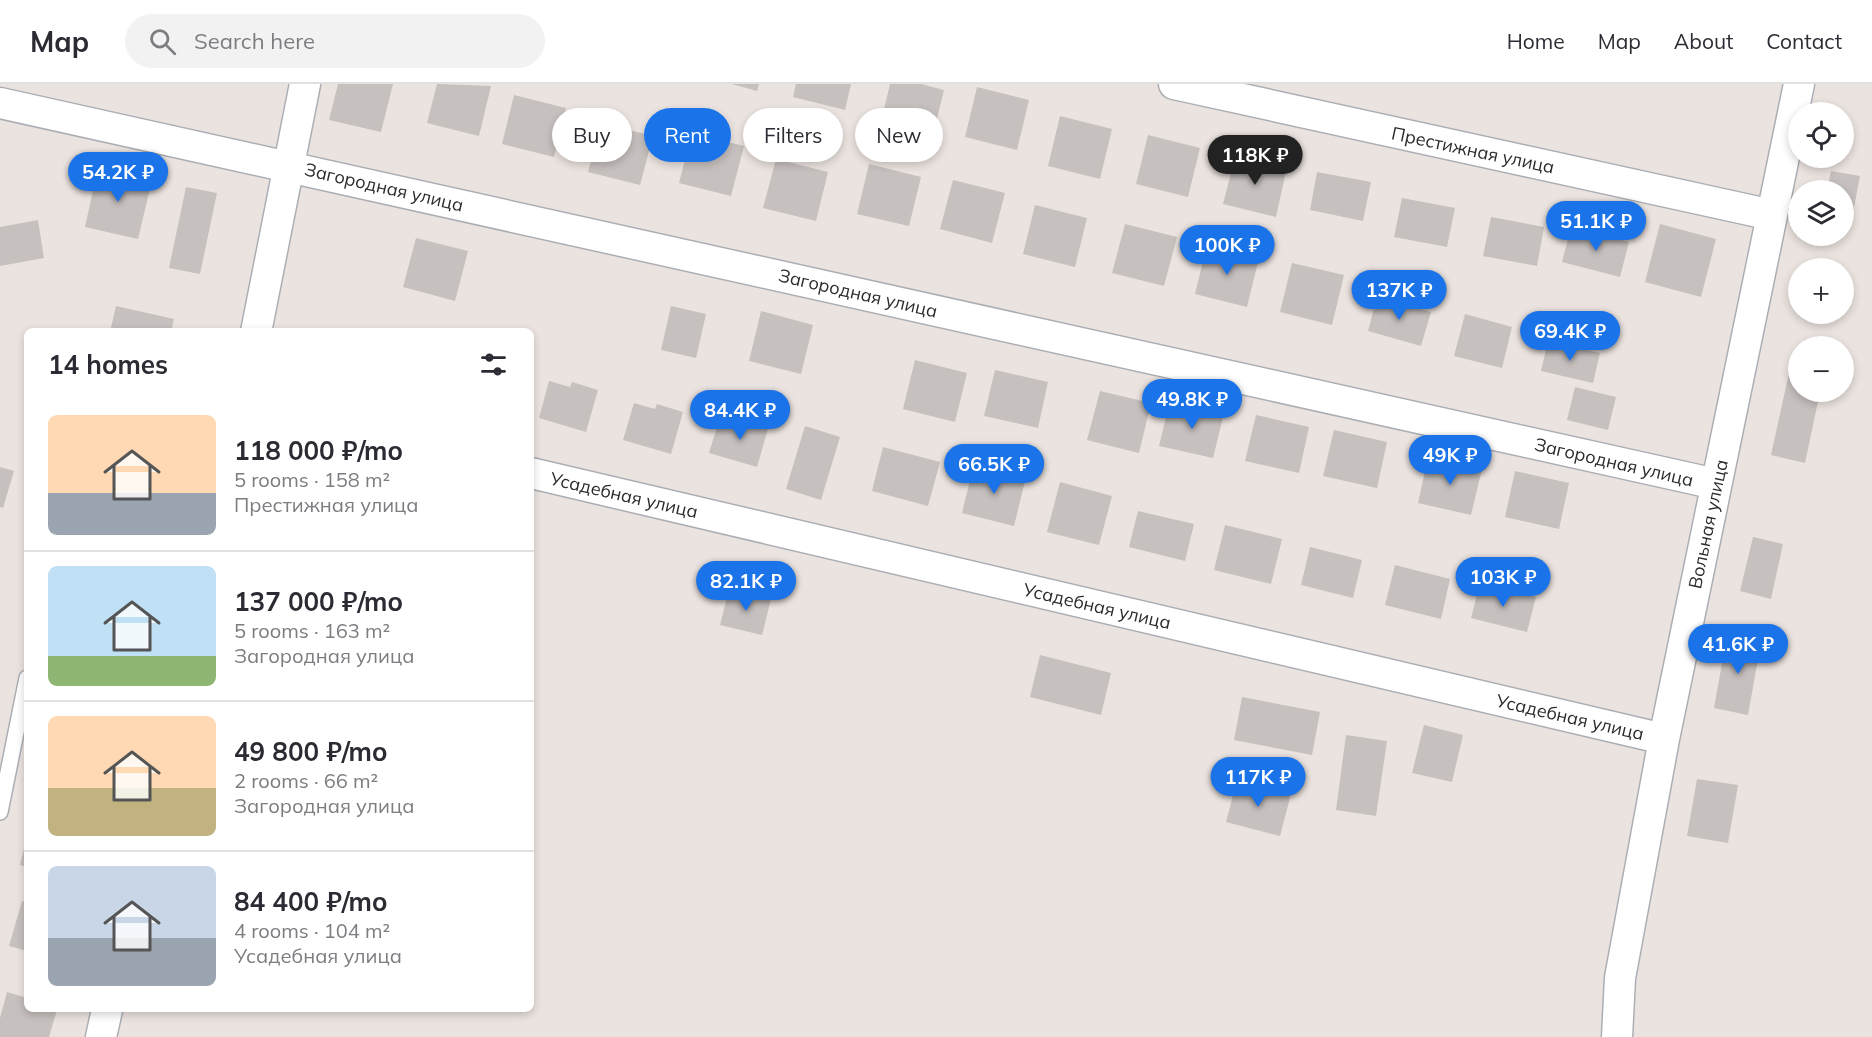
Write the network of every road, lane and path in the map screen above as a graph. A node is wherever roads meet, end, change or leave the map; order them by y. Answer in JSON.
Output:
{"nodes":[{"id":1,"x":305,"y":84,"type":"edge"},
{"id":2,"x":1174,"y":84,"type":"edge"},
{"id":3,"x":1799,"y":84,"type":"edge"},
{"id":4,"x":0,"y":103,"type":"edge"},
{"id":5,"x":289,"y":166,"type":"junction"},
{"id":6,"x":1772,"y":215,"type":"junction"},
{"id":7,"x":257,"y":328,"type":"edge"},
{"id":8,"x":534,"y":474,"type":"edge"},
{"id":9,"x":1716,"y":484,"type":"junction"},
{"id":10,"x":24,"y":693,"type":"edge"},
{"id":11,"x":1664,"y":739,"type":"junction"},
{"id":12,"x":0,"y":812,"type":"edge"},
{"id":13,"x":107,"y":1012,"type":"edge"},
{"id":14,"x":101,"y":1037,"type":"edge"},
{"id":15,"x":1617,"y":1037,"type":"edge"}],
"edges":[{"from":1,"to":5,"type":"street"},
{"from":2,"to":6,"type":"street","name":"Престижная улица"},
{"from":3,"to":6,"type":"street","name":"Вольная улица"},
{"from":4,"to":5,"type":"street","name":"Загородная улица"},
{"from":5,"to":7,"type":"street"},
{"from":5,"to":9,"type":"street","name":"Загородная улица"},
{"from":6,"to":9,"type":"street","name":"Вольная улица"},
{"from":8,"to":11,"type":"street","name":"Усадебная улица"},
{"from":9,"to":11,"type":"street","name":"Вольная улица"},
{"from":10,"to":12,"type":"lane"},
{"from":11,"to":15,"type":"street","name":"Вольная улица"},
{"from":13,"to":14,"type":"street"}]}
